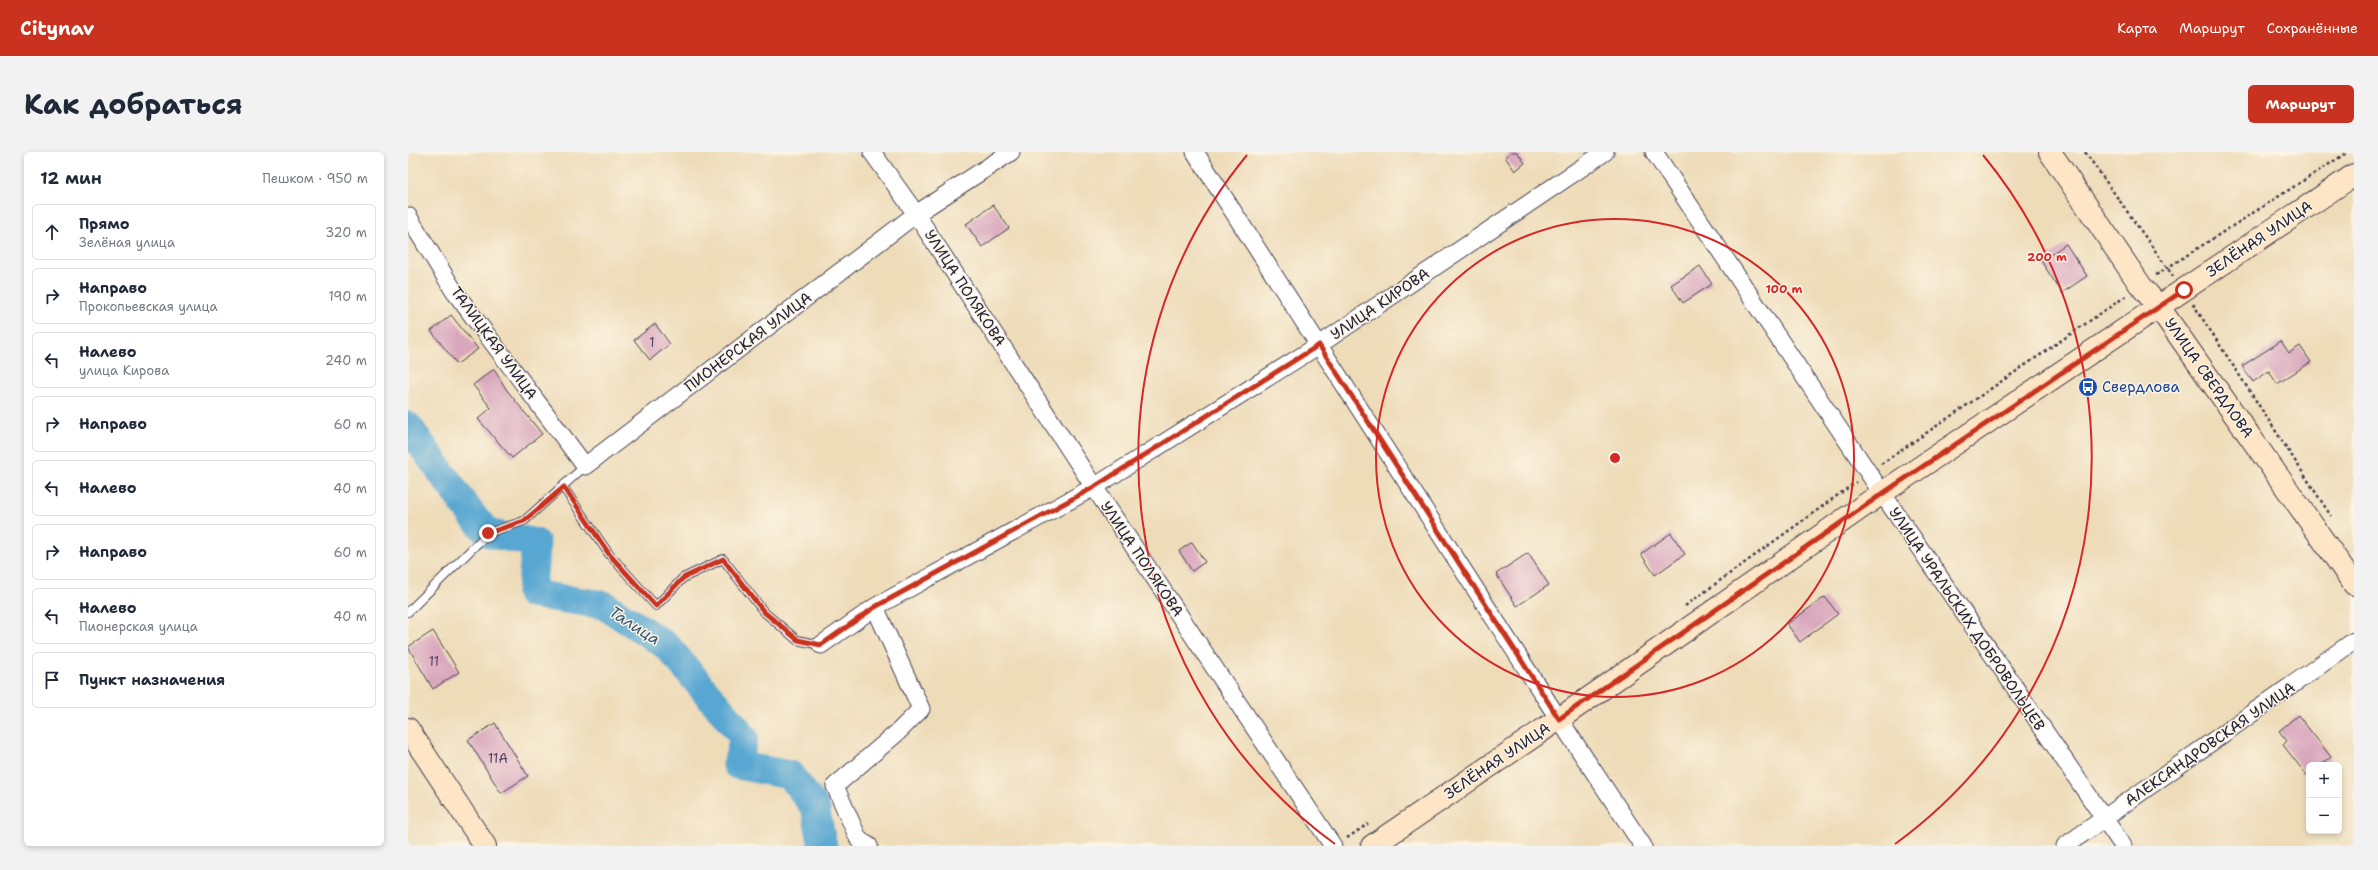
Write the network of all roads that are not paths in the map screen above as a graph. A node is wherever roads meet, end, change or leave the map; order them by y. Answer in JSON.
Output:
{"nodes":[{"id":1,"x":872,"y":152,"type":"edge"},
{"id":2,"x":1011,"y":152,"type":"edge"},
{"id":3,"x":1195,"y":152,"type":"edge"},
{"id":4,"x":1605,"y":152,"type":"edge"},
{"id":5,"x":1654,"y":152,"type":"edge"},
{"id":6,"x":2050,"y":152,"type":"edge"},
{"id":7,"x":2354,"y":175,"type":"edge"},
{"id":8,"x":916,"y":214,"type":"junction"},
{"id":9,"x":408,"y":216,"type":"edge"},
{"id":10,"x":2158,"y":306,"type":"junction"},
{"id":11,"x":1319,"y":345,"type":"junction"},
{"id":12,"x":585,"y":466,"type":"junction"},
{"id":13,"x":564,"y":487,"type":"junction"},
{"id":14,"x":1094,"y":487,"type":"junction"},
{"id":15,"x":1882,"y":494,"type":"junction"},
{"id":16,"x":2354,"y":584,"type":"edge"},
{"id":17,"x":875,"y":607,"type":"junction"},
{"id":18,"x":408,"y":612,"type":"edge"},
{"id":19,"x":2354,"y":641,"type":"edge"},
{"id":20,"x":821,"y":645,"type":"joint"},
{"id":21,"x":1559,"y":719,"type":"junction"},
{"id":22,"x":408,"y":729,"type":"edge"},
{"id":23,"x":2104,"y":819,"type":"junction"},
{"id":24,"x":1337,"y":844,"type":"edge"},
{"id":25,"x":485,"y":846,"type":"edge"},
{"id":26,"x":869,"y":846,"type":"edge"},
{"id":27,"x":1372,"y":846,"type":"edge"},
{"id":28,"x":1643,"y":846,"type":"edge"},
{"id":29,"x":2065,"y":846,"type":"edge"},
{"id":30,"x":2123,"y":846,"type":"edge"}],
"edges":[{"from":1,"to":8,"type":"street","name":"УЛИЦА ПОЛЯКОВА"},
{"from":2,"to":8,"type":"street","name":"ПИОНЕРСКАЯ УЛИЦА"},
{"from":3,"to":11,"type":"street"},
{"from":4,"to":11,"type":"street","name":"УЛИЦА КИРОВА"},
{"from":5,"to":15,"type":"street","name":"УЛИЦА УРАЛЬСКИХ ДОБРОВОЛЬЦЕВ"},
{"from":6,"to":10,"type":"main road","name":"УЛИЦА СВЕРДЛОВА"},
{"from":7,"to":10,"type":"main road","name":"ЗЕЛЁНАЯ УЛИЦА"},
{"from":8,"to":12,"type":"street","name":"ПИОНЕРСКАЯ УЛИЦА"},
{"from":8,"to":14,"type":"street","name":"УЛИЦА ПОЛЯКОВА"},
{"from":9,"to":12,"type":"street","name":"ТАЛИЦКАЯ УЛИЦА"},
{"from":10,"to":15,"type":"main road","name":"ЗЕЛЁНАЯ УЛИЦА"},
{"from":10,"to":16,"type":"main road","name":"УЛИЦА СВЕРДЛОВА"},
{"from":11,"to":14,"type":"street","name":"УЛИЦА КИРОВА"},
{"from":11,"to":21,"type":"street"},
{"from":12,"to":13,"type":"lane","name":"ПИОНЕРСКАЯ УЛИЦА"},
{"from":13,"to":18,"type":"lane","name":"ПИОНЕРСКАЯ УЛИЦА"},
{"from":13,"to":20,"type":"lane"},
{"from":14,"to":17,"type":"street","name":"УЛИЦА КИРОВА"},
{"from":14,"to":24,"type":"street","name":"УЛИЦА ПОЛЯКОВА"},
{"from":15,"to":21,"type":"main road","name":"ЗЕЛЁНАЯ УЛИЦА"},
{"from":15,"to":23,"type":"street","name":"УЛИЦА УРАЛЬСКИХ ДОБРОВОЛЬЦЕВ"},
{"from":17,"to":20,"type":"street","name":"УЛИЦА КИРОВА"},
{"from":17,"to":26,"type":"street"},
{"from":19,"to":23,"type":"street","name":"АЛЕКСАНДРОВСКАЯ УЛИЦА"},
{"from":21,"to":27,"type":"main road","name":"ЗЕЛЁНАЯ УЛИЦА"},
{"from":21,"to":28,"type":"street"},
{"from":22,"to":25,"type":"main road"},
{"from":23,"to":29,"type":"street","name":"АЛЕКСАНДРОВСКАЯ УЛИЦА"},
{"from":23,"to":30,"type":"street","name":"УЛИЦА УРАЛЬСКИХ ДОБРОВОЛЬЦЕВ"}]}
